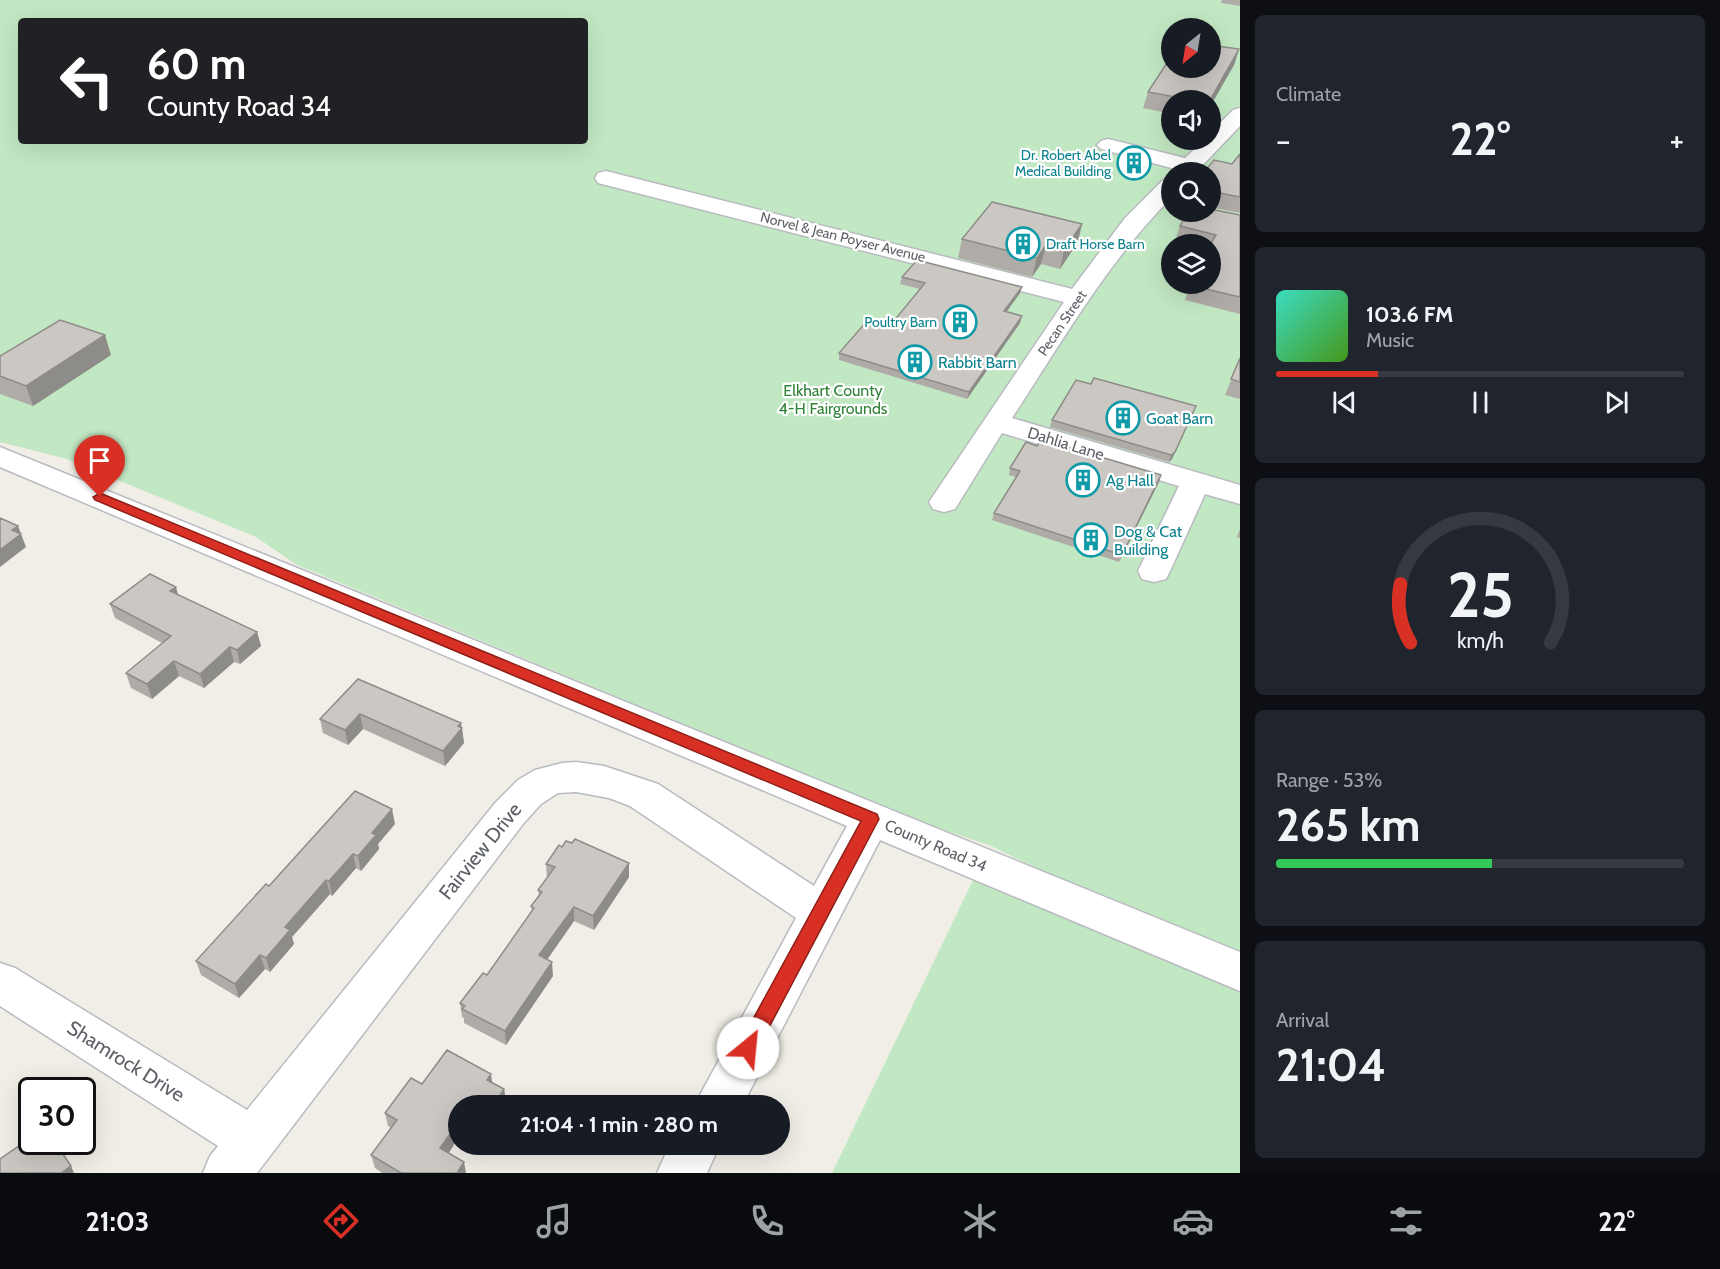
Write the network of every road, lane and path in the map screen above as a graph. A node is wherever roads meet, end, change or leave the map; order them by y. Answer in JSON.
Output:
{"nodes":[{"id":1,"x":1240,"y":114,"type":"edge"},
{"id":2,"x":1108,"y":145,"type":"dead end"},
{"id":3,"x":1165,"y":162,"type":"edge"},
{"id":4,"x":1195,"y":162,"type":"edge"},
{"id":5,"x":606,"y":178,"type":"dead end"},
{"id":6,"x":1161,"y":201,"type":"edge"},
{"id":7,"x":1078,"y":298,"type":"junction"},
{"id":8,"x":995,"y":422,"type":"junction"},
{"id":9,"x":0,"y":456,"type":"edge"},
{"id":10,"x":1196,"y":482,"type":"junction"},
{"id":11,"x":1240,"y":495,"type":"edge"},
{"id":12,"x":944,"y":502,"type":"dead end"},
{"id":13,"x":1154,"y":571,"type":"dead end"},
{"id":14,"x":871,"y":819,"type":"junction"},
{"id":15,"x":820,"y":912,"type":"junction"},
{"id":16,"x":1240,"y":972,"type":"edge"},
{"id":17,"x":0,"y":981,"type":"edge"},
{"id":18,"x":723,"y":1095,"type":"edge"},
{"id":19,"x":690,"y":1155,"type":"edge"},
{"id":20,"x":239,"y":1156,"type":"edge"},
{"id":21,"x":681,"y":1173,"type":"edge"}],
"edges":[{"from":1,"to":4,"type":"street"},
{"from":2,"to":3,"type":"street"},
{"from":5,"to":7,"type":"street","name":"Norvel & Jean Poyser Avenue"},
{"from":6,"to":7,"type":"street","name":"Pecan Street"},
{"from":7,"to":8,"type":"street","name":"Pecan Street"},
{"from":8,"to":10,"type":"street","name":"Dahlia Lane"},
{"from":8,"to":12,"type":"street","name":"Pecan Street"},
{"from":9,"to":14,"type":"street","name":"County Road 34"},
{"from":10,"to":11,"type":"street","name":"Dahlia Lane"},
{"from":10,"to":13,"type":"street"},
{"from":14,"to":15,"type":"street"},
{"from":14,"to":16,"type":"street","name":"County Road 34"},
{"from":15,"to":18,"type":"street"},
{"from":15,"to":20,"type":"street","name":"Fairview Drive"},
{"from":17,"to":20,"type":"street","name":"Shamrock Drive"},
{"from":19,"to":21,"type":"street"}]}
